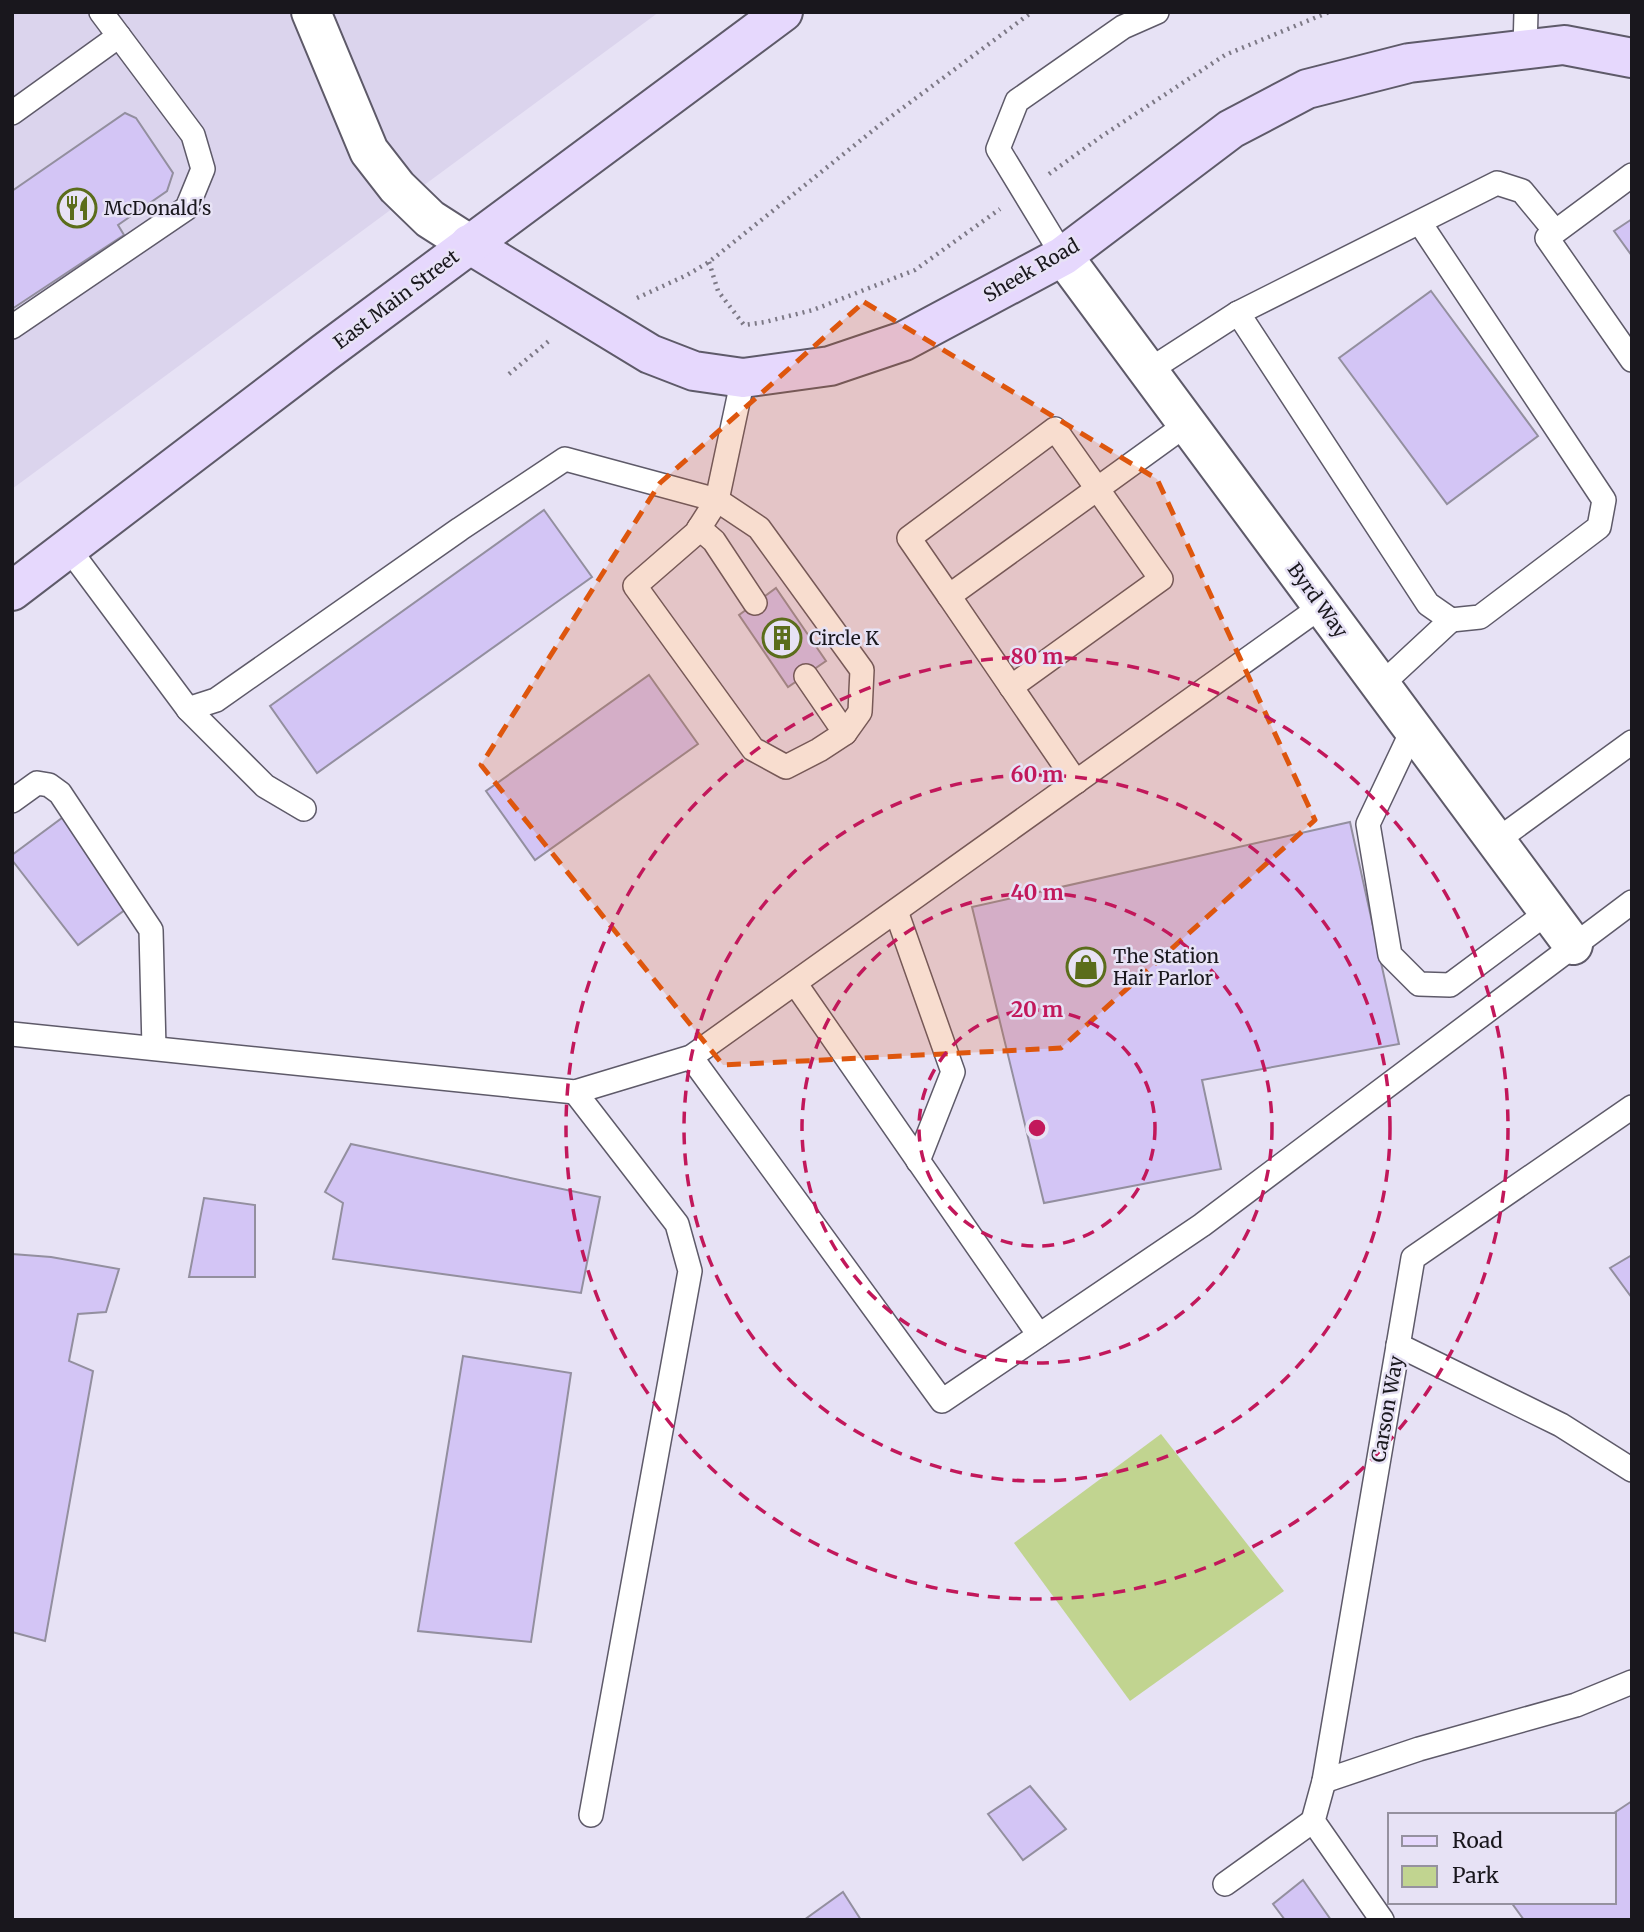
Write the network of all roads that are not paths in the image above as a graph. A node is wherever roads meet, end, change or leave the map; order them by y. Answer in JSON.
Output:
{"nodes":[{"id":1,"x":102,"y":12,"type":"edge"},
{"id":2,"x":311,"y":12,"type":"edge"},
{"id":3,"x":783,"y":12,"type":"edge"},
{"id":4,"x":1157,"y":12,"type":"edge"},
{"id":5,"x":1526,"y":12,"type":"edge"},
{"id":6,"x":119,"y":36,"type":"junction"},
{"id":7,"x":1525,"y":50,"type":"junction"},
{"id":8,"x":1632,"y":58,"type":"edge"},
{"id":9,"x":12,"y":113,"type":"edge"},
{"id":10,"x":1632,"y":174,"type":"edge"},
{"id":11,"x":1420,"y":223,"type":"junction"},
{"id":12,"x":1556,"y":231,"type":"junction"},
{"id":13,"x":469,"y":244,"type":"junction"},
{"id":14,"x":1063,"y":256,"type":"junction"},
{"id":15,"x":1238,"y":313,"type":"junction"},
{"id":16,"x":12,"y":327,"type":"edge"},
{"id":17,"x":1632,"y":360,"type":"edge"},
{"id":18,"x":1149,"y":371,"type":"junction"},
{"id":19,"x":743,"y":378,"type":"junction"},
{"id":20,"x":1187,"y":424,"type":"junction"},
{"id":21,"x":1098,"y":488,"type":"junction"},
{"id":22,"x":717,"y":500,"type":"junction"},
{"id":23,"x":699,"y":528,"type":"junction"},
{"id":24,"x":69,"y":549,"type":"junction"},
{"id":25,"x":12,"y":591,"type":"edge"},
{"id":26,"x":949,"y":596,"type":"junction"},
{"id":27,"x":755,"y":603,"type":"dead end"},
{"id":28,"x":1322,"y":606,"type":"junction"},
{"id":29,"x":1451,"y":620,"type":"junction"},
{"id":30,"x":806,"y":676,"type":"dead end"},
{"id":31,"x":1381,"y":685,"type":"junction"},
{"id":32,"x":1011,"y":687,"type":"junction"},
{"id":33,"x":188,"y":709,"type":"junction"},
{"id":34,"x":1413,"y":729,"type":"junction"},
{"id":35,"x":845,"y":733,"type":"junction"},
{"id":36,"x":1632,"y":742,"type":"edge"},
{"id":37,"x":1076,"y":782,"type":"junction"},
{"id":38,"x":12,"y":801,"type":"edge"},
{"id":39,"x":304,"y":809,"type":"dead end"},
{"id":40,"x":1496,"y":841,"type":"junction"},
{"id":41,"x":1632,"y":902,"type":"edge"},
{"id":42,"x":896,"y":911,"type":"junction"},
{"id":43,"x":1548,"y":912,"type":"junction"},
{"id":44,"x":1573,"y":945,"type":"junction"},
{"id":45,"x":795,"y":983,"type":"junction"},
{"id":46,"x":12,"y":1034,"type":"edge"},
{"id":47,"x":154,"y":1048,"type":"junction"},
{"id":48,"x":691,"y":1057,"type":"junction"},
{"id":49,"x":575,"y":1092,"type":"junction"},
{"id":50,"x":1632,"y":1107,"type":"edge"},
{"id":51,"x":918,"y":1161,"type":"junction"},
{"id":52,"x":1039,"y":1335,"type":"junction"},
{"id":53,"x":1398,"y":1345,"type":"junction"},
{"id":54,"x":1632,"y":1470,"type":"edge"},
{"id":55,"x":1632,"y":1682,"type":"edge"},
{"id":56,"x":1324,"y":1781,"type":"junction"},
{"id":57,"x":591,"y":1815,"type":"dead end"},
{"id":58,"x":1313,"y":1821,"type":"junction"},
{"id":59,"x":1225,"y":1884,"type":"dead end"},
{"id":60,"x":1382,"y":1920,"type":"edge"}],
"edges":[{"from":1,"to":6,"type":"lane"},
{"from":2,"to":13,"type":"street"},
{"from":3,"to":13,"type":"street","name":"East Main Street"},
{"from":4,"to":14,"type":"lane"},
{"from":5,"to":7,"type":"lane"},
{"from":6,"to":9,"type":"lane"},
{"from":6,"to":16,"type":"lane"},
{"from":7,"to":8,"type":"street","name":"Sheek Road"},
{"from":7,"to":14,"type":"street","name":"Sheek Road"},
{"from":10,"to":12,"type":"lane"},
{"from":11,"to":12,"type":"lane"},
{"from":11,"to":15,"type":"lane"},
{"from":11,"to":29,"type":"lane"},
{"from":12,"to":17,"type":"lane"},
{"from":13,"to":19,"type":"street","name":"Sheek Road"},
{"from":13,"to":24,"type":"street","name":"East Main Street"},
{"from":14,"to":18,"type":"street","name":"Byrd Way"},
{"from":14,"to":19,"type":"street","name":"Sheek Road"},
{"from":15,"to":18,"type":"lane"},
{"from":15,"to":29,"type":"lane"},
{"from":18,"to":20,"type":"street","name":"Byrd Way"},
{"from":19,"to":22,"type":"lane"},
{"from":20,"to":21,"type":"lane"},
{"from":20,"to":28,"type":"street","name":"Byrd Way"},
{"from":21,"to":26,"type":"lane"},
{"from":21,"to":26,"type":"lane"},
{"from":21,"to":32,"type":"lane"},
{"from":22,"to":23,"type":"lane"},
{"from":22,"to":33,"type":"lane"},
{"from":22,"to":35,"type":"lane"},
{"from":23,"to":27,"type":"lane"},
{"from":23,"to":35,"type":"lane"},
{"from":24,"to":25,"type":"street","name":"East Main Street"},
{"from":24,"to":33,"type":"lane"},
{"from":26,"to":32,"type":"lane"},
{"from":28,"to":31,"type":"street","name":"Byrd Way"},
{"from":28,"to":37,"type":"lane"},
{"from":29,"to":31,"type":"lane"},
{"from":30,"to":35,"type":"lane"},
{"from":31,"to":34,"type":"street","name":"Byrd Way"},
{"from":32,"to":37,"type":"lane"},
{"from":33,"to":39,"type":"lane"},
{"from":34,"to":40,"type":"street","name":"Byrd Way"},
{"from":34,"to":43,"type":"lane"},
{"from":36,"to":40,"type":"lane"},
{"from":37,"to":42,"type":"lane"},
{"from":38,"to":47,"type":"lane"},
{"from":40,"to":43,"type":"street","name":"Byrd Way"},
{"from":41,"to":44,"type":"lane"},
{"from":42,"to":45,"type":"lane"},
{"from":42,"to":51,"type":"lane"},
{"from":43,"to":44,"type":"street","name":"Byrd Way"},
{"from":44,"to":52,"type":"lane"},
{"from":45,"to":48,"type":"lane"},
{"from":45,"to":51,"type":"lane"},
{"from":46,"to":47,"type":"lane"},
{"from":47,"to":49,"type":"lane"},
{"from":48,"to":49,"type":"lane"},
{"from":48,"to":52,"type":"lane"},
{"from":49,"to":57,"type":"lane"},
{"from":50,"to":53,"type":"lane","name":"Carson Way"},
{"from":51,"to":52,"type":"lane"},
{"from":53,"to":54,"type":"lane"},
{"from":53,"to":56,"type":"lane","name":"Carson Way"},
{"from":55,"to":56,"type":"lane"},
{"from":56,"to":58,"type":"lane","name":"Carson Way"},
{"from":58,"to":59,"type":"lane"},
{"from":58,"to":60,"type":"lane"}]}
